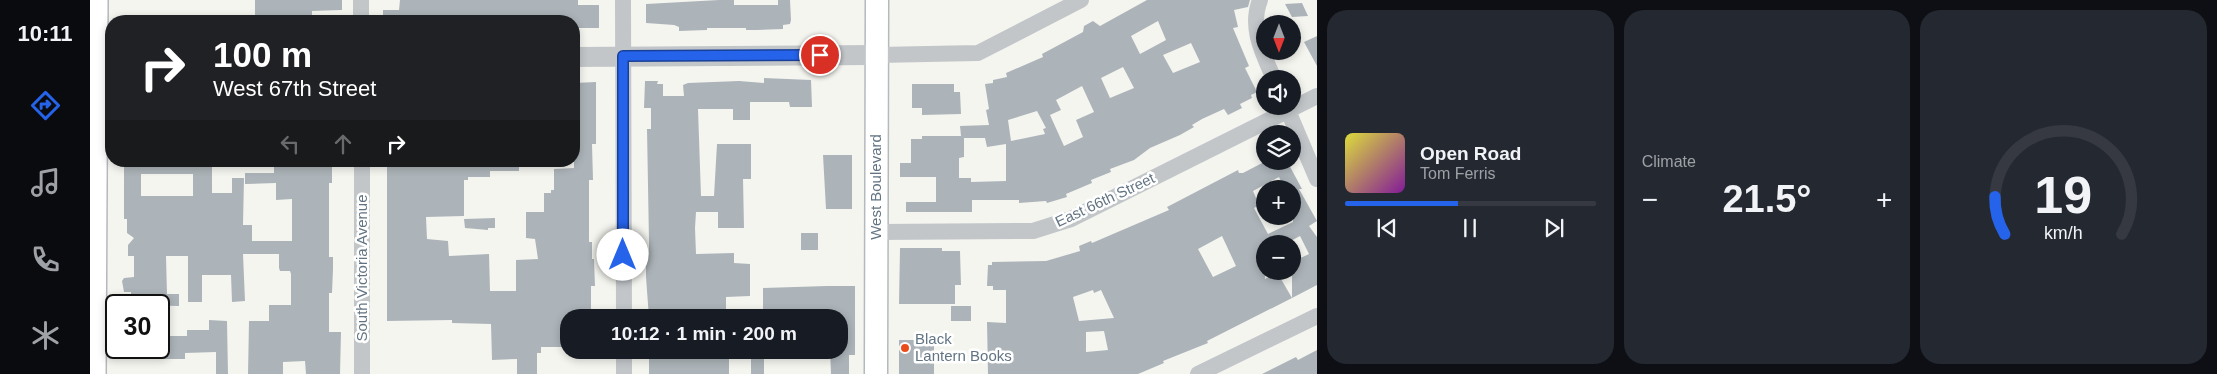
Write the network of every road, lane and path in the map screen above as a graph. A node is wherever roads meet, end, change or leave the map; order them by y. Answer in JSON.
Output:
{"nodes":[{"id":1,"x":95,"y":0,"type":"edge"},
{"id":2,"x":361,"y":0,"type":"edge"},
{"id":3,"x":623,"y":0,"type":"edge"},
{"id":4,"x":877,"y":0,"type":"edge"},
{"id":5,"x":1081,"y":0,"type":"edge"},
{"id":6,"x":1260,"y":0,"type":"edge"},
{"id":7,"x":361,"y":15,"type":"edge"},
{"id":8,"x":876,"y":55,"type":"junction"},
{"id":9,"x":623,"y":56,"type":"junction"},
{"id":10,"x":580,"y":57,"type":"edge"},
{"id":11,"x":99,"y":59,"type":"edge"},
{"id":12,"x":1270,"y":70,"type":"edge"},
{"id":13,"x":1317,"y":96,"type":"edge"},
{"id":14,"x":1301,"y":102,"type":"edge"},
{"id":15,"x":1273,"y":115,"type":"edge"},
{"id":16,"x":1290,"y":115,"type":"edge"},
{"id":17,"x":362,"y":167,"type":"edge"},
{"id":18,"x":1317,"y":179,"type":"edge"},
{"id":19,"x":92,"y":187,"type":"edge"},
{"id":20,"x":876,"y":232,"type":"junction"},
{"id":21,"x":624,"y":309,"type":"edge"},
{"id":22,"x":1317,"y":316,"type":"edge"},
{"id":23,"x":624,"y":359,"type":"edge"},
{"id":24,"x":93,"y":374,"type":"edge"},
{"id":25,"x":362,"y":374,"type":"edge"},
{"id":26,"x":624,"y":374,"type":"edge"},
{"id":27,"x":876,"y":374,"type":"edge"},
{"id":28,"x":1198,"y":374,"type":"edge"}],
"edges":[{"from":1,"to":11,"type":"main road"},
{"from":2,"to":7,"type":"street"},
{"from":3,"to":9,"type":"street"},
{"from":4,"to":8,"type":"main road","name":"West Boulevard"},
{"from":5,"to":8,"type":"street"},
{"from":6,"to":12,"type":"street"},
{"from":8,"to":9,"type":"street"},
{"from":8,"to":20,"type":"main road","name":"West Boulevard"},
{"from":9,"to":10,"type":"street"},
{"from":9,"to":21,"type":"street"},
{"from":11,"to":19,"type":"main road"},
{"from":13,"to":14,"type":"street","name":"East 66th Street"},
{"from":15,"to":20,"type":"street","name":"East 66th Street"},
{"from":16,"to":18,"type":"street"},
{"from":17,"to":25,"type":"street","name":"South Victoria Avenue"},
{"from":19,"to":24,"type":"main road"},
{"from":20,"to":27,"type":"main road","name":"West Boulevard"},
{"from":22,"to":28,"type":"street"},
{"from":23,"to":26,"type":"street"}]}
